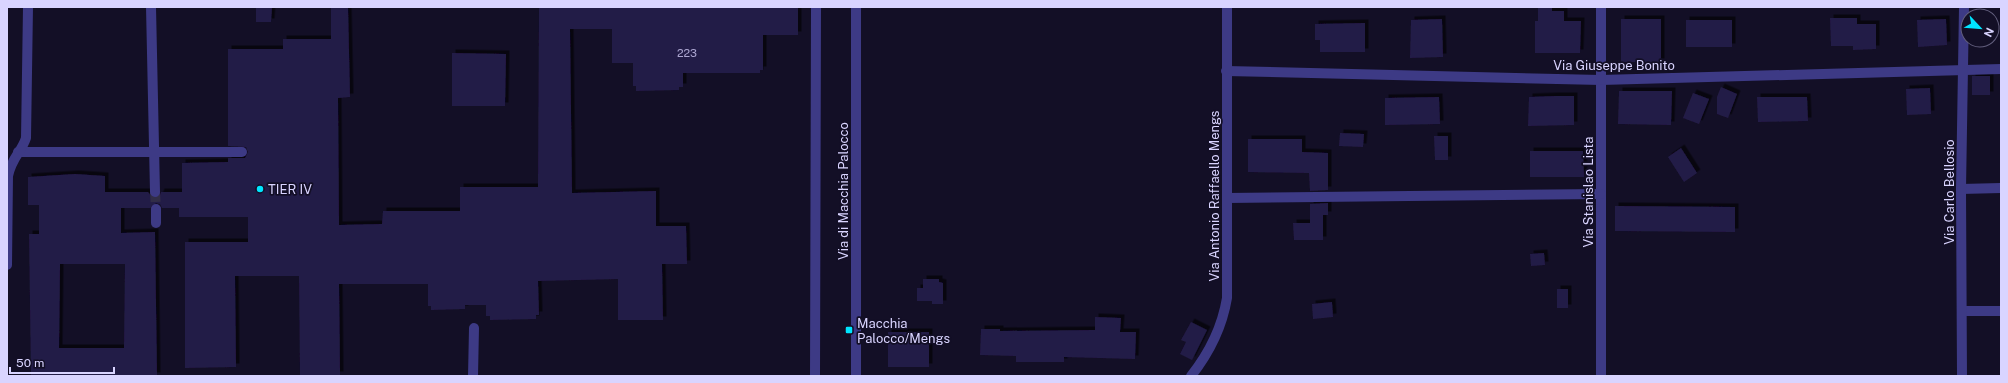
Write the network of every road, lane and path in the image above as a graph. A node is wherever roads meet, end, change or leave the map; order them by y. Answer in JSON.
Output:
{"nodes":[{"id":1,"x":28,"y":7,"type":"edge"},
{"id":2,"x":151,"y":7,"type":"edge"},
{"id":3,"x":816,"y":7,"type":"edge"},
{"id":4,"x":856,"y":7,"type":"edge"},
{"id":5,"x":1227,"y":7,"type":"edge"},
{"id":6,"x":1601,"y":7,"type":"edge"},
{"id":7,"x":1964,"y":7,"type":"edge"},
{"id":8,"x":2001,"y":69,"type":"edge"},
{"id":9,"x":1962,"y":70,"type":"junction"},
{"id":10,"x":1226,"y":71,"type":"junction"},
{"id":11,"x":1601,"y":80,"type":"junction"},
{"id":12,"x":18,"y":152,"type":"junction"},
{"id":13,"x":154,"y":152,"type":"junction"},
{"id":14,"x":242,"y":152,"type":"dead end"},
{"id":15,"x":2001,"y":188,"type":"edge"},
{"id":16,"x":1961,"y":189,"type":"junction"},
{"id":17,"x":155,"y":192,"type":"tunnel mouth"},
{"id":18,"x":1601,"y":194,"type":"junction"},
{"id":19,"x":1227,"y":198,"type":"junction"},
{"id":20,"x":156,"y":208,"type":"tunnel mouth"},
{"id":21,"x":156,"y":223,"type":"dead end"},
{"id":22,"x":7,"y":265,"type":"edge"},
{"id":23,"x":1962,"y":311,"type":"junction"},
{"id":24,"x":2001,"y":311,"type":"edge"},
{"id":25,"x":474,"y":328,"type":"dead end"},
{"id":26,"x":473,"y":376,"type":"edge"},
{"id":27,"x":815,"y":376,"type":"edge"},
{"id":28,"x":856,"y":376,"type":"edge"},
{"id":29,"x":1191,"y":376,"type":"edge"},
{"id":30,"x":1601,"y":376,"type":"edge"},
{"id":31,"x":1962,"y":376,"type":"edge"}],
"edges":[{"from":1,"to":12,"type":"street"},
{"from":2,"to":13,"type":"street"},
{"from":3,"to":27,"type":"street"},
{"from":4,"to":28,"type":"street","name":"Via di Macchia Palocco"},
{"from":5,"to":10,"type":"street","name":"Via Antonio Raffaello Mengs"},
{"from":6,"to":11,"type":"street","name":"Via Stanislao Lista"},
{"from":7,"to":9,"type":"street","name":"Via Carlo Bellosio"},
{"from":8,"to":9,"type":"street","name":"Via Giuseppe Bonito"},
{"from":9,"to":11,"type":"street","name":"Via Giuseppe Bonito"},
{"from":9,"to":16,"type":"street","name":"Via Carlo Bellosio"},
{"from":10,"to":11,"type":"street","name":"Via Giuseppe Bonito"},
{"from":10,"to":19,"type":"street","name":"Via Antonio Raffaello Mengs"},
{"from":11,"to":18,"type":"street","name":"Via Stanislao Lista"},
{"from":12,"to":13,"type":"street"},
{"from":12,"to":22,"type":"street"},
{"from":13,"to":14,"type":"street"},
{"from":13,"to":17,"type":"street"},
{"from":15,"to":16,"type":"street"},
{"from":16,"to":23,"type":"street","name":"Via Carlo Bellosio"},
{"from":18,"to":19,"type":"street"},
{"from":18,"to":30,"type":"street","name":"Via Stanislao Lista"},
{"from":19,"to":29,"type":"street","name":"Via Antonio Raffaello Mengs"},
{"from":20,"to":21,"type":"street"},
{"from":23,"to":24,"type":"street"},
{"from":23,"to":31,"type":"street","name":"Via Carlo Bellosio"},
{"from":25,"to":26,"type":"street"}]}
